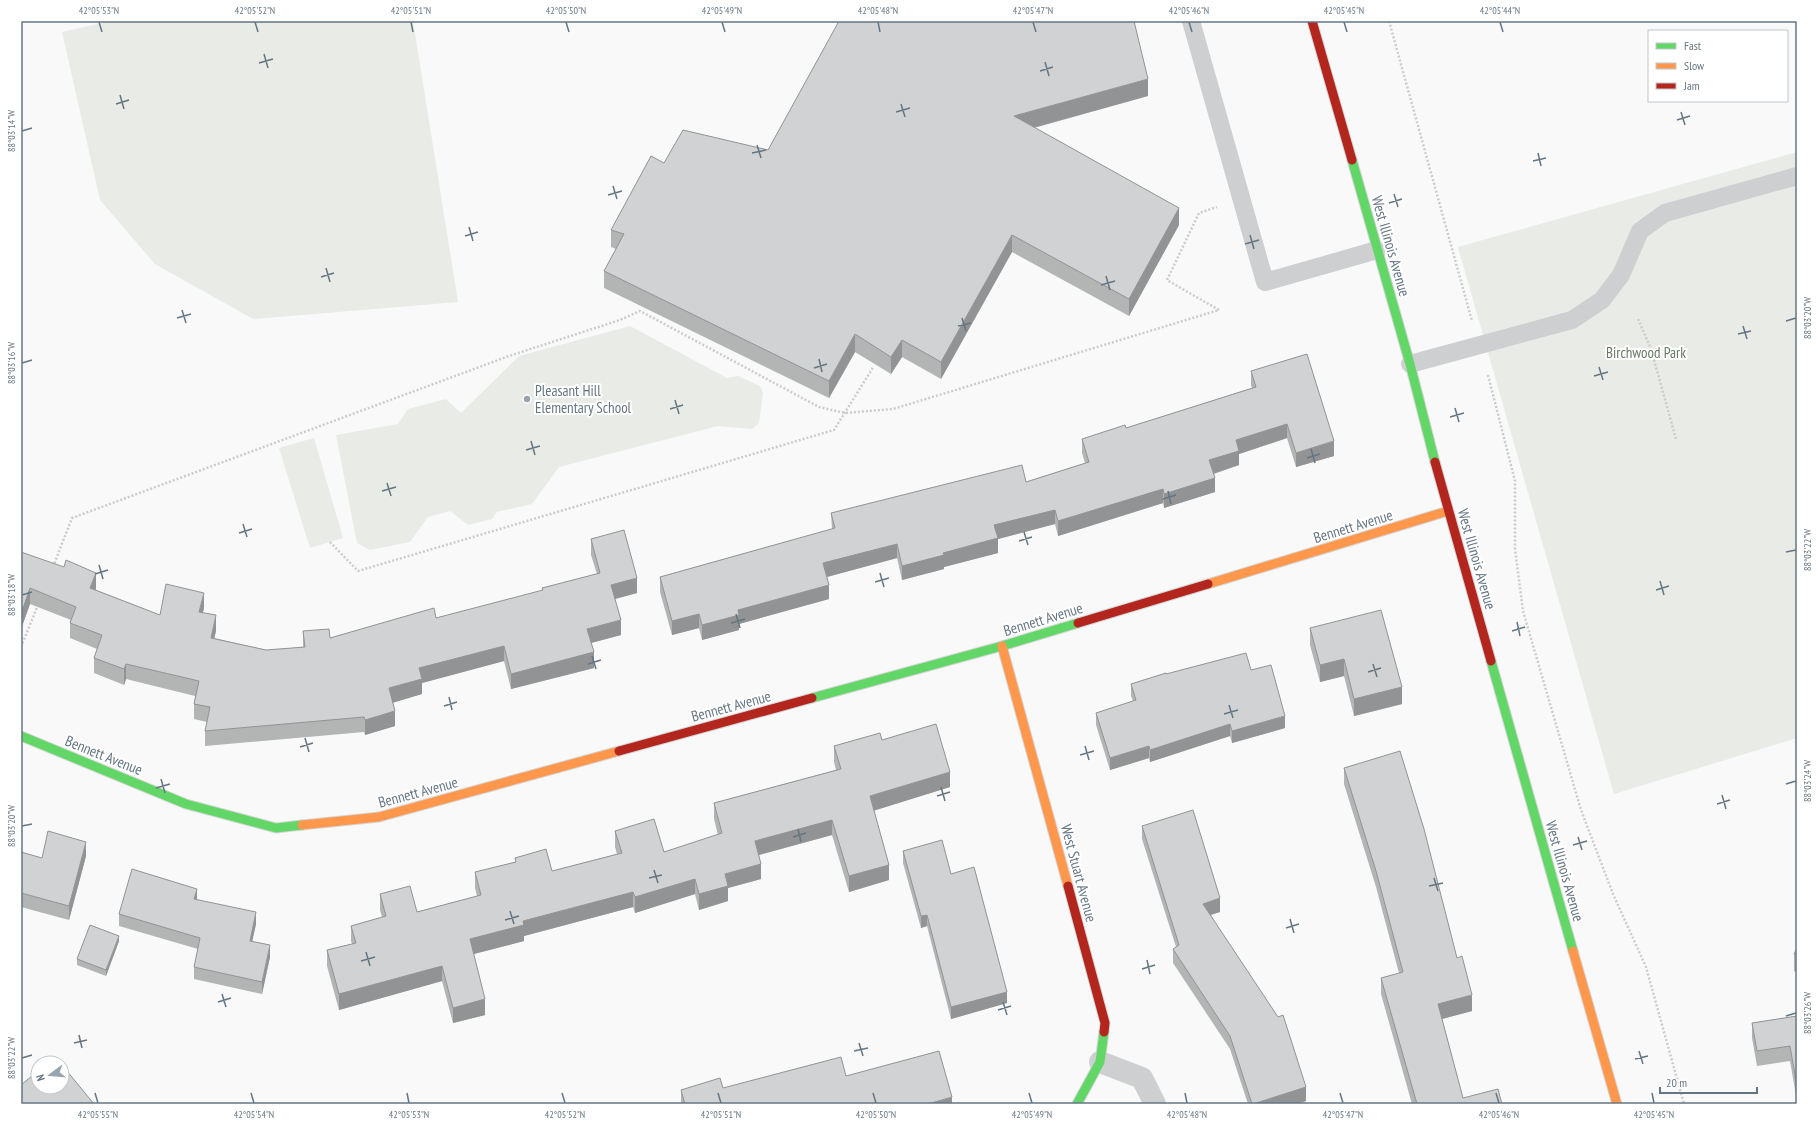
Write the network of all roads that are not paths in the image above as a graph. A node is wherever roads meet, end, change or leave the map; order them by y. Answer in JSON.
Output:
{"nodes":[{"id":1,"x":1191,"y":21,"type":"edge"},
{"id":2,"x":1312,"y":21,"type":"edge"},
{"id":3,"x":1797,"y":176,"type":"edge"},
{"id":4,"x":1377,"y":250,"type":"junction"},
{"id":5,"x":1410,"y":364,"type":"junction"},
{"id":6,"x":1448,"y":511,"type":"junction"},
{"id":7,"x":1002,"y":646,"type":"junction"},
{"id":8,"x":21,"y":736,"type":"edge"},
{"id":9,"x":1100,"y":1062,"type":"junction"},
{"id":10,"x":1077,"y":1104,"type":"edge"},
{"id":11,"x":1155,"y":1104,"type":"edge"},
{"id":12,"x":1617,"y":1104,"type":"edge"}],
"edges":[{"from":1,"to":4,"type":"lane"},
{"from":2,"to":4,"type":"street","name":"West Illinois Avenue"},
{"from":3,"to":5,"type":"lane"},
{"from":4,"to":5,"type":"street","name":"West Illinois Avenue"},
{"from":5,"to":6,"type":"street","name":"West Illinois Avenue"},
{"from":6,"to":7,"type":"street","name":"Bennett Avenue"},
{"from":6,"to":12,"type":"street","name":"West Illinois Avenue"},
{"from":7,"to":8,"type":"street","name":"Bennett Avenue"},
{"from":7,"to":9,"type":"street","name":"West Stuart Avenue"},
{"from":9,"to":10,"type":"street","name":"West Stuart Avenue"},
{"from":9,"to":11,"type":"street"}]}
